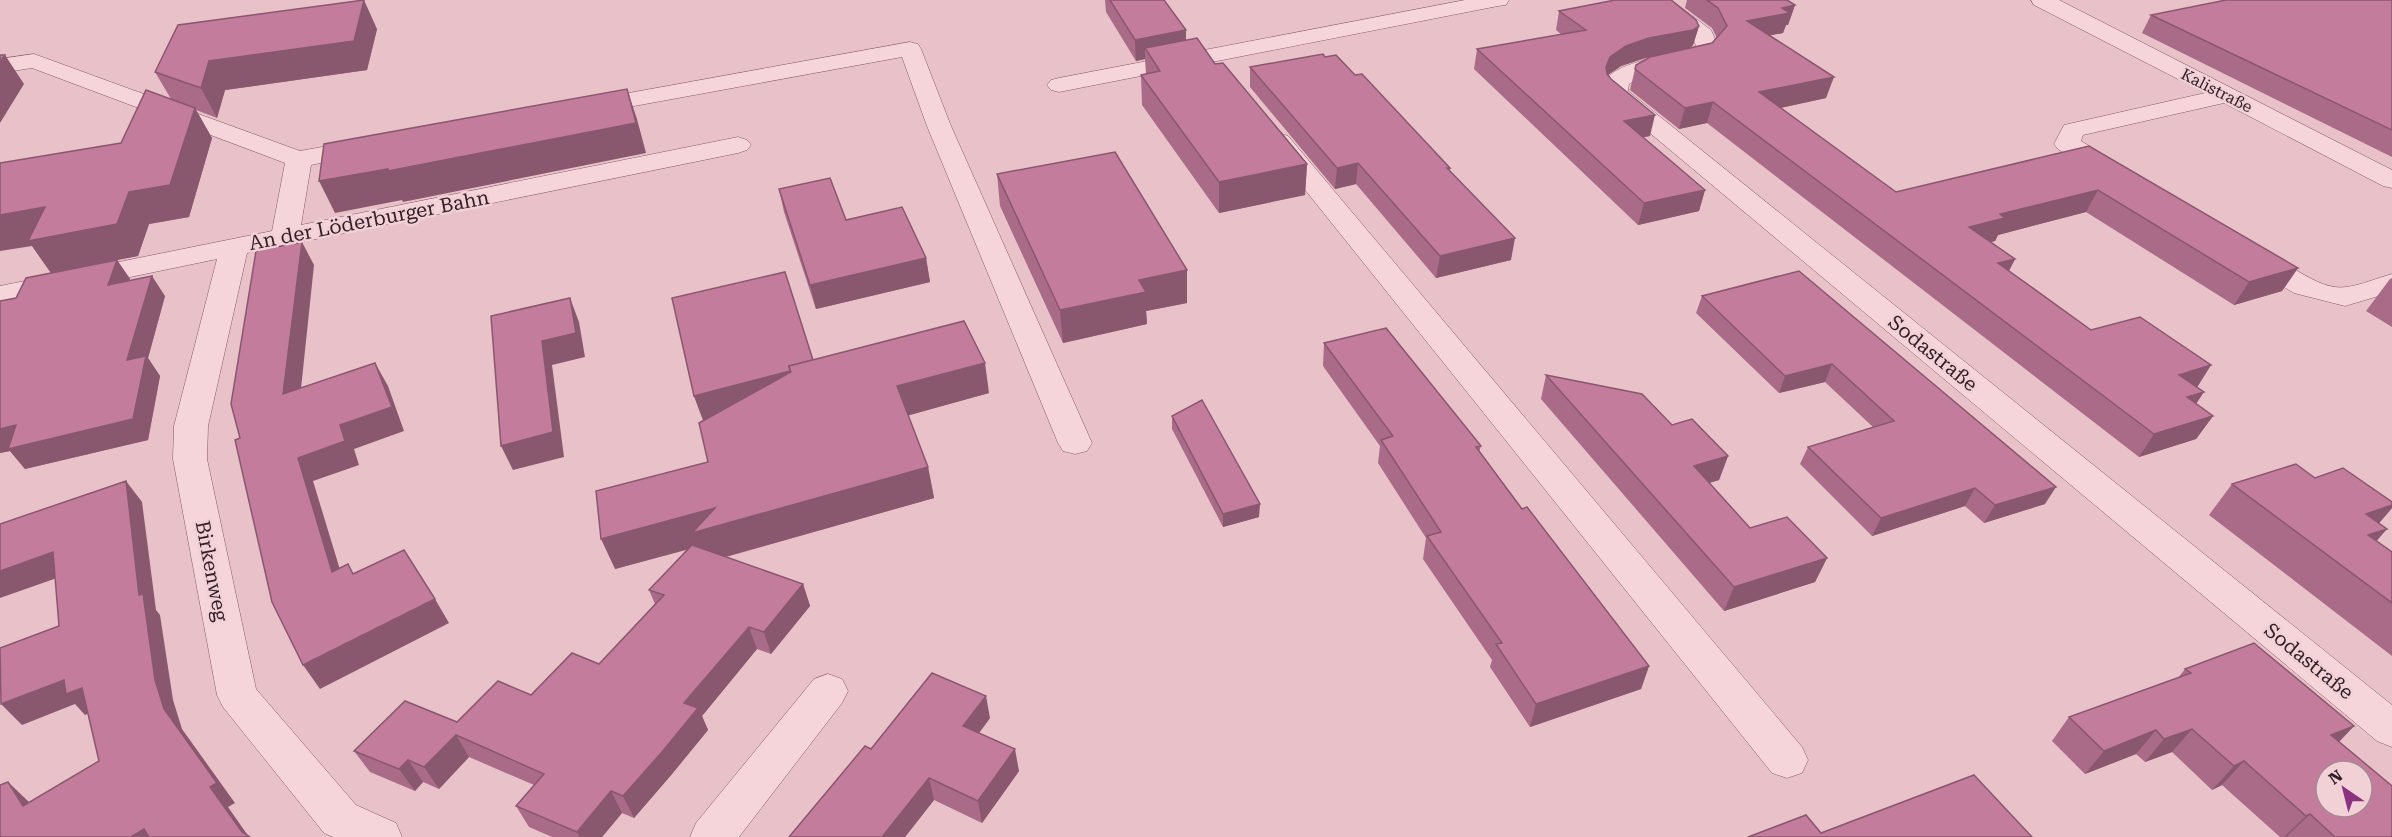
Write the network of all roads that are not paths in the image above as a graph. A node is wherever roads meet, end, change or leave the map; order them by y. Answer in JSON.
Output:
{"nodes":[{"id":1,"x":1498,"y":0,"type":"edge"},
{"id":2,"x":1656,"y":0,"type":"edge"},
{"id":3,"x":2042,"y":0,"type":"edge"},
{"id":4,"x":1209,"y":56,"type":"junction"},
{"id":5,"x":0,"y":66,"type":"edge"},
{"id":6,"x":1232,"y":84,"type":"edge"},
{"id":7,"x":1059,"y":85,"type":"dead end"},
{"id":8,"x":2229,"y":95,"type":"junction"},
{"id":9,"x":558,"y":112,"type":"edge"},
{"id":10,"x":1262,"y":121,"type":"edge"},
{"id":11,"x":393,"y":142,"type":"edge"},
{"id":12,"x":738,"y":145,"type":"dead end"},
{"id":13,"x":299,"y":159,"type":"junction"},
{"id":14,"x":2392,"y":180,"type":"edge"},
{"id":15,"x":2136,"y":186,"type":"edge"},
{"id":16,"x":285,"y":237,"type":"junction"},
{"id":17,"x":2235,"y":246,"type":"edge"},
{"id":18,"x":234,"y":247,"type":"junction"},
{"id":19,"x":2392,"y":283,"type":"edge"},
{"id":20,"x":0,"y":295,"type":"edge"},
{"id":21,"x":1074,"y":443,"type":"dead end"},
{"id":22,"x":828,"y":692,"type":"dead end"},
{"id":23,"x":2392,"y":729,"type":"edge"},
{"id":24,"x":1787,"y":760,"type":"dead end"},
{"id":25,"x":380,"y":837,"type":"edge"},
{"id":26,"x":712,"y":837,"type":"edge"}],
"edges":[{"from":1,"to":4,"type":"street"},
{"from":2,"to":23,"type":"street","name":"Sodastraße"},
{"from":3,"to":8,"type":"street","name":"Kalistraße"},
{"from":4,"to":6,"type":"street"},
{"from":4,"to":7,"type":"street"},
{"from":5,"to":13,"type":"street"},
{"from":8,"to":14,"type":"street","name":"Kalistraße"},
{"from":8,"to":15,"type":"street"},
{"from":9,"to":21,"type":"street"},
{"from":10,"to":24,"type":"street"},
{"from":11,"to":13,"type":"street"},
{"from":12,"to":16,"type":"street","name":"An der Löderburger Bahn"},
{"from":13,"to":16,"type":"street"},
{"from":16,"to":18,"type":"street","name":"An der Löderburger Bahn"},
{"from":17,"to":19,"type":"street"},
{"from":18,"to":20,"type":"street","name":"An der Löderburger Bahn"},
{"from":18,"to":25,"type":"street","name":"Birkenweg"},
{"from":22,"to":26,"type":"street"}]}
